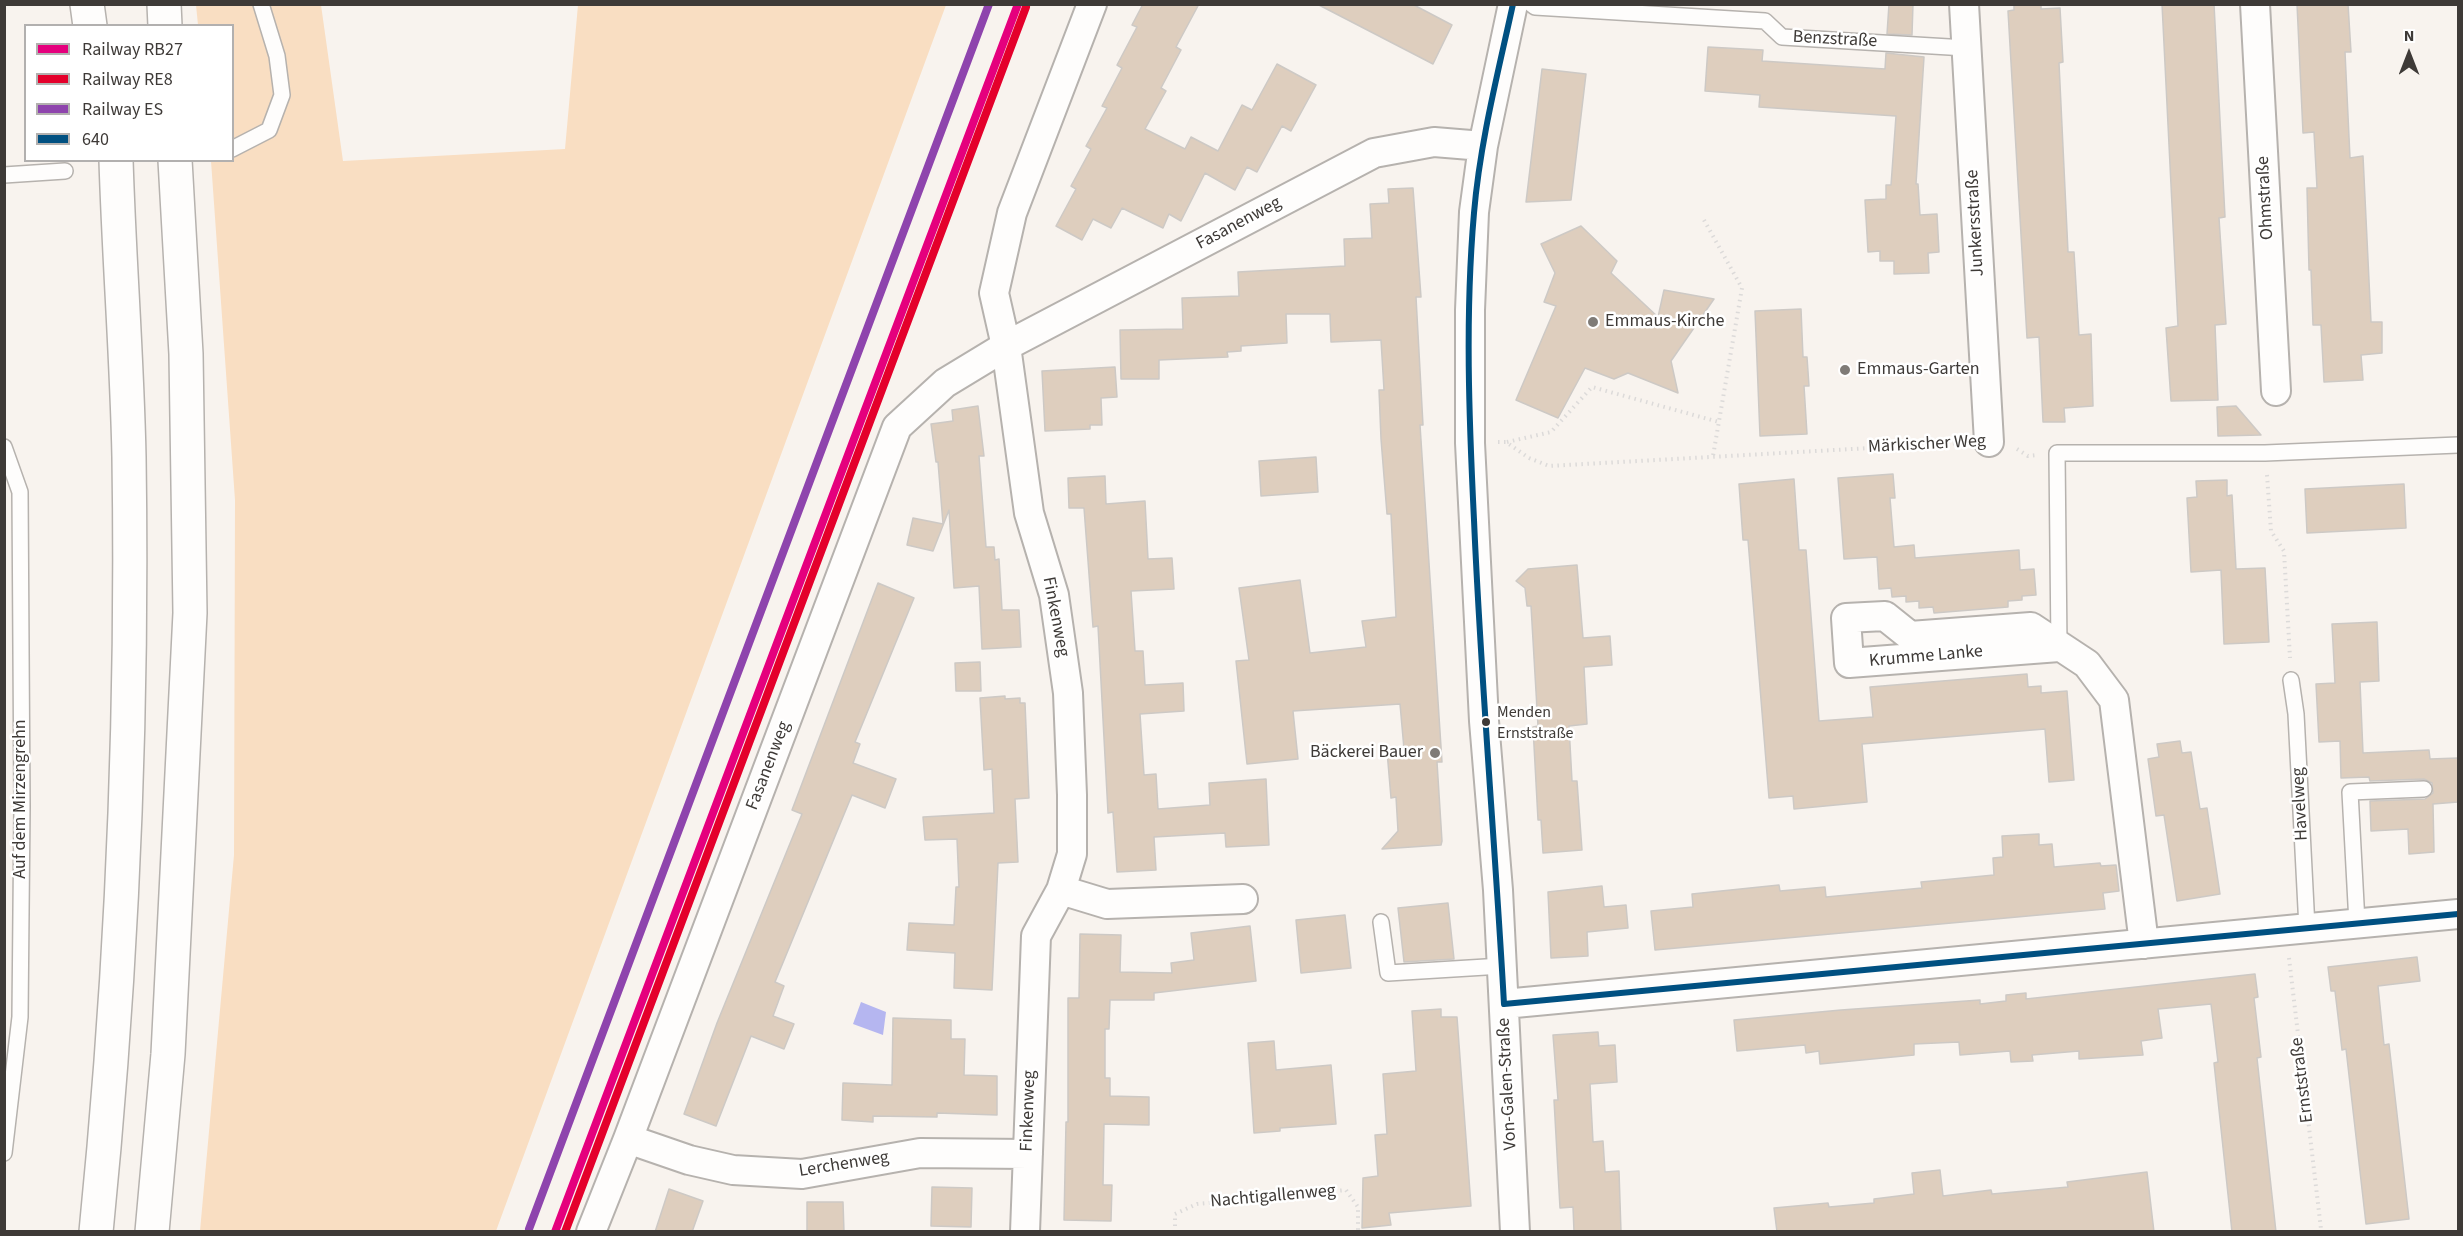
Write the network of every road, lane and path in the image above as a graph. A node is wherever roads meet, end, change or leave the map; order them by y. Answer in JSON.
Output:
{"nodes":[{"id":1,"x":87,"y":4,"type":"edge"},
{"id":2,"x":110,"y":4,"type":"edge"},
{"id":3,"x":164,"y":4,"type":"edge"},
{"id":4,"x":261,"y":4,"type":"edge"},
{"id":5,"x":1092,"y":4,"type":"edge"},
{"id":6,"x":1513,"y":4,"type":"edge"},
{"id":7,"x":1531,"y":4,"type":"edge"},
{"id":8,"x":1964,"y":4,"type":"edge"},
{"id":9,"x":2255,"y":4,"type":"edge"},
{"id":10,"x":90,"y":24,"type":"edge"},
{"id":11,"x":111,"y":24,"type":"edge"},
{"id":12,"x":165,"y":24,"type":"edge"},
{"id":13,"x":1966,"y":48,"type":"junction"},
{"id":14,"x":1483,"y":146,"type":"junction"},
{"id":15,"x":234,"y":148,"type":"edge"},
{"id":16,"x":176,"y":162,"type":"edge"},
{"id":17,"x":115,"y":168,"type":"edge"},
{"id":18,"x":65,"y":171,"type":"dead end"},
{"id":19,"x":4,"y":176,"type":"edge"},
{"id":20,"x":1704,"y":220,"type":"dead end"},
{"id":21,"x":1006,"y":346,"type":"junction"},
{"id":22,"x":2276,"y":391,"type":"dead end"},
{"id":23,"x":1719,"y":422,"type":"junction"},
{"id":24,"x":1506,"y":442,"type":"junction"},
{"id":25,"x":1989,"y":442,"type":"junction"},
{"id":26,"x":1470,"y":443,"type":"junction"},
{"id":27,"x":2458,"y":445,"type":"edge"},
{"id":28,"x":4,"y":447,"type":"edge"},
{"id":29,"x":2057,"y":453,"type":"junction"},
{"id":30,"x":2265,"y":453,"type":"junction"},
{"id":31,"x":1713,"y":456,"type":"junction"},
{"id":32,"x":2059,"y":647,"type":"junction"},
{"id":33,"x":2291,"y":680,"type":"joint"},
{"id":34,"x":2424,"y":789,"type":"dead end"},
{"id":35,"x":1061,"y":890,"type":"junction"},
{"id":36,"x":1243,"y":899,"type":"dead end"},
{"id":37,"x":2458,"y":914,"type":"edge"},
{"id":38,"x":1382,"y":922,"type":"dead end"},
{"id":39,"x":2357,"y":923,"type":"junction"},
{"id":40,"x":2297,"y":929,"type":"junction"},
{"id":41,"x":2144,"y":944,"type":"junction"},
{"id":42,"x":1502,"y":966,"type":"junction"},
{"id":43,"x":1504,"y":1004,"type":"junction"},
{"id":44,"x":628,"y":1139,"type":"junction"},
{"id":45,"x":4,"y":1153,"type":"edge"},
{"id":46,"x":1028,"y":1154,"type":"junction"},
{"id":47,"x":2321,"y":1229,"type":"dead end"},
{"id":48,"x":96,"y":1232,"type":"edge"},
{"id":49,"x":152,"y":1232,"type":"edge"},
{"id":50,"x":591,"y":1232,"type":"edge"},
{"id":51,"x":1025,"y":1232,"type":"edge"},
{"id":52,"x":1175,"y":1232,"type":"edge"},
{"id":53,"x":1358,"y":1232,"type":"edge"},
{"id":54,"x":1515,"y":1232,"type":"edge"}],
"edges":[{"from":1,"to":10,"type":"highway"},
{"from":2,"to":11,"type":"highway"},
{"from":3,"to":12,"type":"highway"},
{"from":4,"to":15,"type":"lane"},
{"from":5,"to":21,"type":"street"},
{"from":6,"to":14,"type":"street","name":"Von-Galen-Straße"},
{"from":7,"to":13,"type":"lane","name":"Benzstraße"},
{"from":8,"to":13,"type":"street","name":"Junkersstraße"},
{"from":9,"to":22,"type":"street","name":"Ohmstraße"},
{"from":13,"to":25,"type":"street","name":"Junkersstraße"},
{"from":14,"to":21,"type":"street","name":"Fasanenweg"},
{"from":14,"to":26,"type":"street","name":"Von-Galen-Straße"},
{"from":16,"to":49,"type":"highway"},
{"from":17,"to":48,"type":"highway"},
{"from":18,"to":19,"type":"lane"},
{"from":20,"to":23,"type":"path"},
{"from":21,"to":35,"type":"street","name":"Finkenweg"},
{"from":21,"to":44,"type":"street","name":"Fasanenweg"},
{"from":23,"to":24,"type":"path"},
{"from":23,"to":31,"type":"path"},
{"from":24,"to":26,"type":"path"},
{"from":24,"to":31,"type":"path","name":"Märkischer Weg"},
{"from":25,"to":29,"type":"path","name":"Märkischer Weg"},
{"from":25,"to":31,"type":"path","name":"Märkischer Weg"},
{"from":26,"to":42,"type":"street","name":"Von-Galen-Straße"},
{"from":27,"to":30,"type":"lane"},
{"from":28,"to":45,"type":"lane","name":"Auf dem Mirzengrehn"},
{"from":29,"to":30,"type":"lane"},
{"from":29,"to":32,"type":"lane"},
{"from":30,"to":33,"type":"path"},
{"from":32,"to":32,"type":"street","name":"Krumme Lanke"},
{"from":32,"to":41,"type":"street","name":"Krumme Lanke"},
{"from":33,"to":40,"type":"lane","name":"Havelweg"},
{"from":34,"to":39,"type":"lane"},
{"from":35,"to":36,"type":"street"},
{"from":35,"to":46,"type":"street","name":"Finkenweg"},
{"from":37,"to":39,"type":"street"},
{"from":38,"to":42,"type":"lane"},
{"from":39,"to":40,"type":"street"},
{"from":40,"to":41,"type":"street"},
{"from":40,"to":47,"type":"path","name":"Ernststraße"},
{"from":41,"to":43,"type":"street"},
{"from":42,"to":43,"type":"street","name":"Von-Galen-Straße"},
{"from":43,"to":54,"type":"street","name":"Von-Galen-Straße"},
{"from":44,"to":46,"type":"street","name":"Lerchenweg"},
{"from":44,"to":50,"type":"street","name":"Fasanenweg"},
{"from":46,"to":51,"type":"street","name":"Finkenweg"},
{"from":52,"to":53,"type":"path","name":"Nachtigallenweg"}]}
